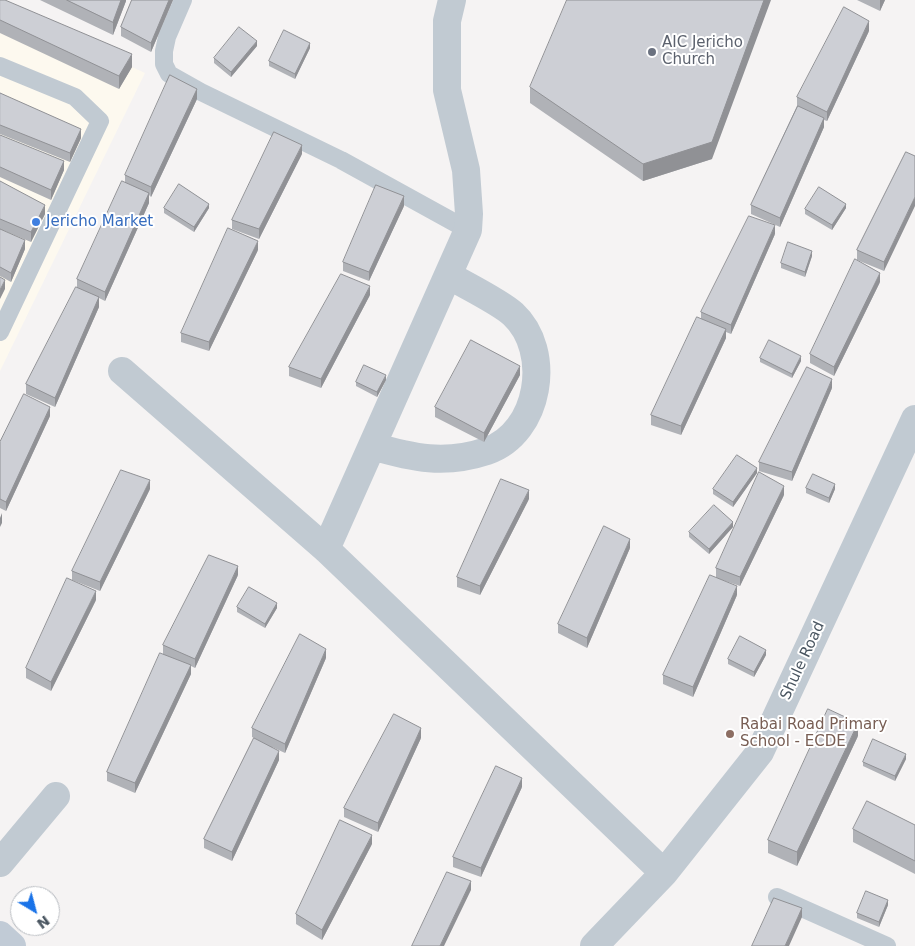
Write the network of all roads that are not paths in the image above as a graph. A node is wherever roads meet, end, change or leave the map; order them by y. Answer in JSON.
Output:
{"nodes":[{"id":1,"x":183,"y":0,"type":"edge"},
{"id":2,"x":452,"y":0,"type":"edge"},
{"id":3,"x":0,"y":66,"type":"edge"},
{"id":4,"x":468,"y":230,"type":"junction"},
{"id":5,"x":448,"y":275,"type":"junction"},
{"id":6,"x":0,"y":332,"type":"edge"},
{"id":7,"x":122,"y":371,"type":"dead end"},
{"id":8,"x":915,"y":419,"type":"edge"},
{"id":9,"x":372,"y":446,"type":"junction"},
{"id":10,"x":326,"y":549,"type":"junction"},
{"id":11,"x":56,"y":796,"type":"dead end"},
{"id":12,"x":0,"y":863,"type":"edge"},
{"id":13,"x":664,"y":873,"type":"junction"},
{"id":14,"x":777,"y":897,"type":"edge"},
{"id":15,"x":0,"y":934,"type":"edge"},
{"id":16,"x":12,"y":946,"type":"edge"},
{"id":17,"x":594,"y":946,"type":"edge"},
{"id":18,"x":887,"y":946,"type":"edge"}],
"edges":[{"from":1,"to":4,"type":"lane"},
{"from":2,"to":4,"type":"street"},
{"from":3,"to":6,"type":"lane"},
{"from":4,"to":5,"type":"street"},
{"from":5,"to":9,"type":"street"},
{"from":5,"to":9,"type":"street"},
{"from":7,"to":10,"type":"street"},
{"from":8,"to":13,"type":"street","name":"Shule Road"},
{"from":9,"to":10,"type":"street"},
{"from":10,"to":13,"type":"street"},
{"from":11,"to":12,"type":"street"},
{"from":13,"to":17,"type":"street","name":"Shule Road"},
{"from":14,"to":18,"type":"lane"},
{"from":15,"to":16,"type":"main road"}]}
